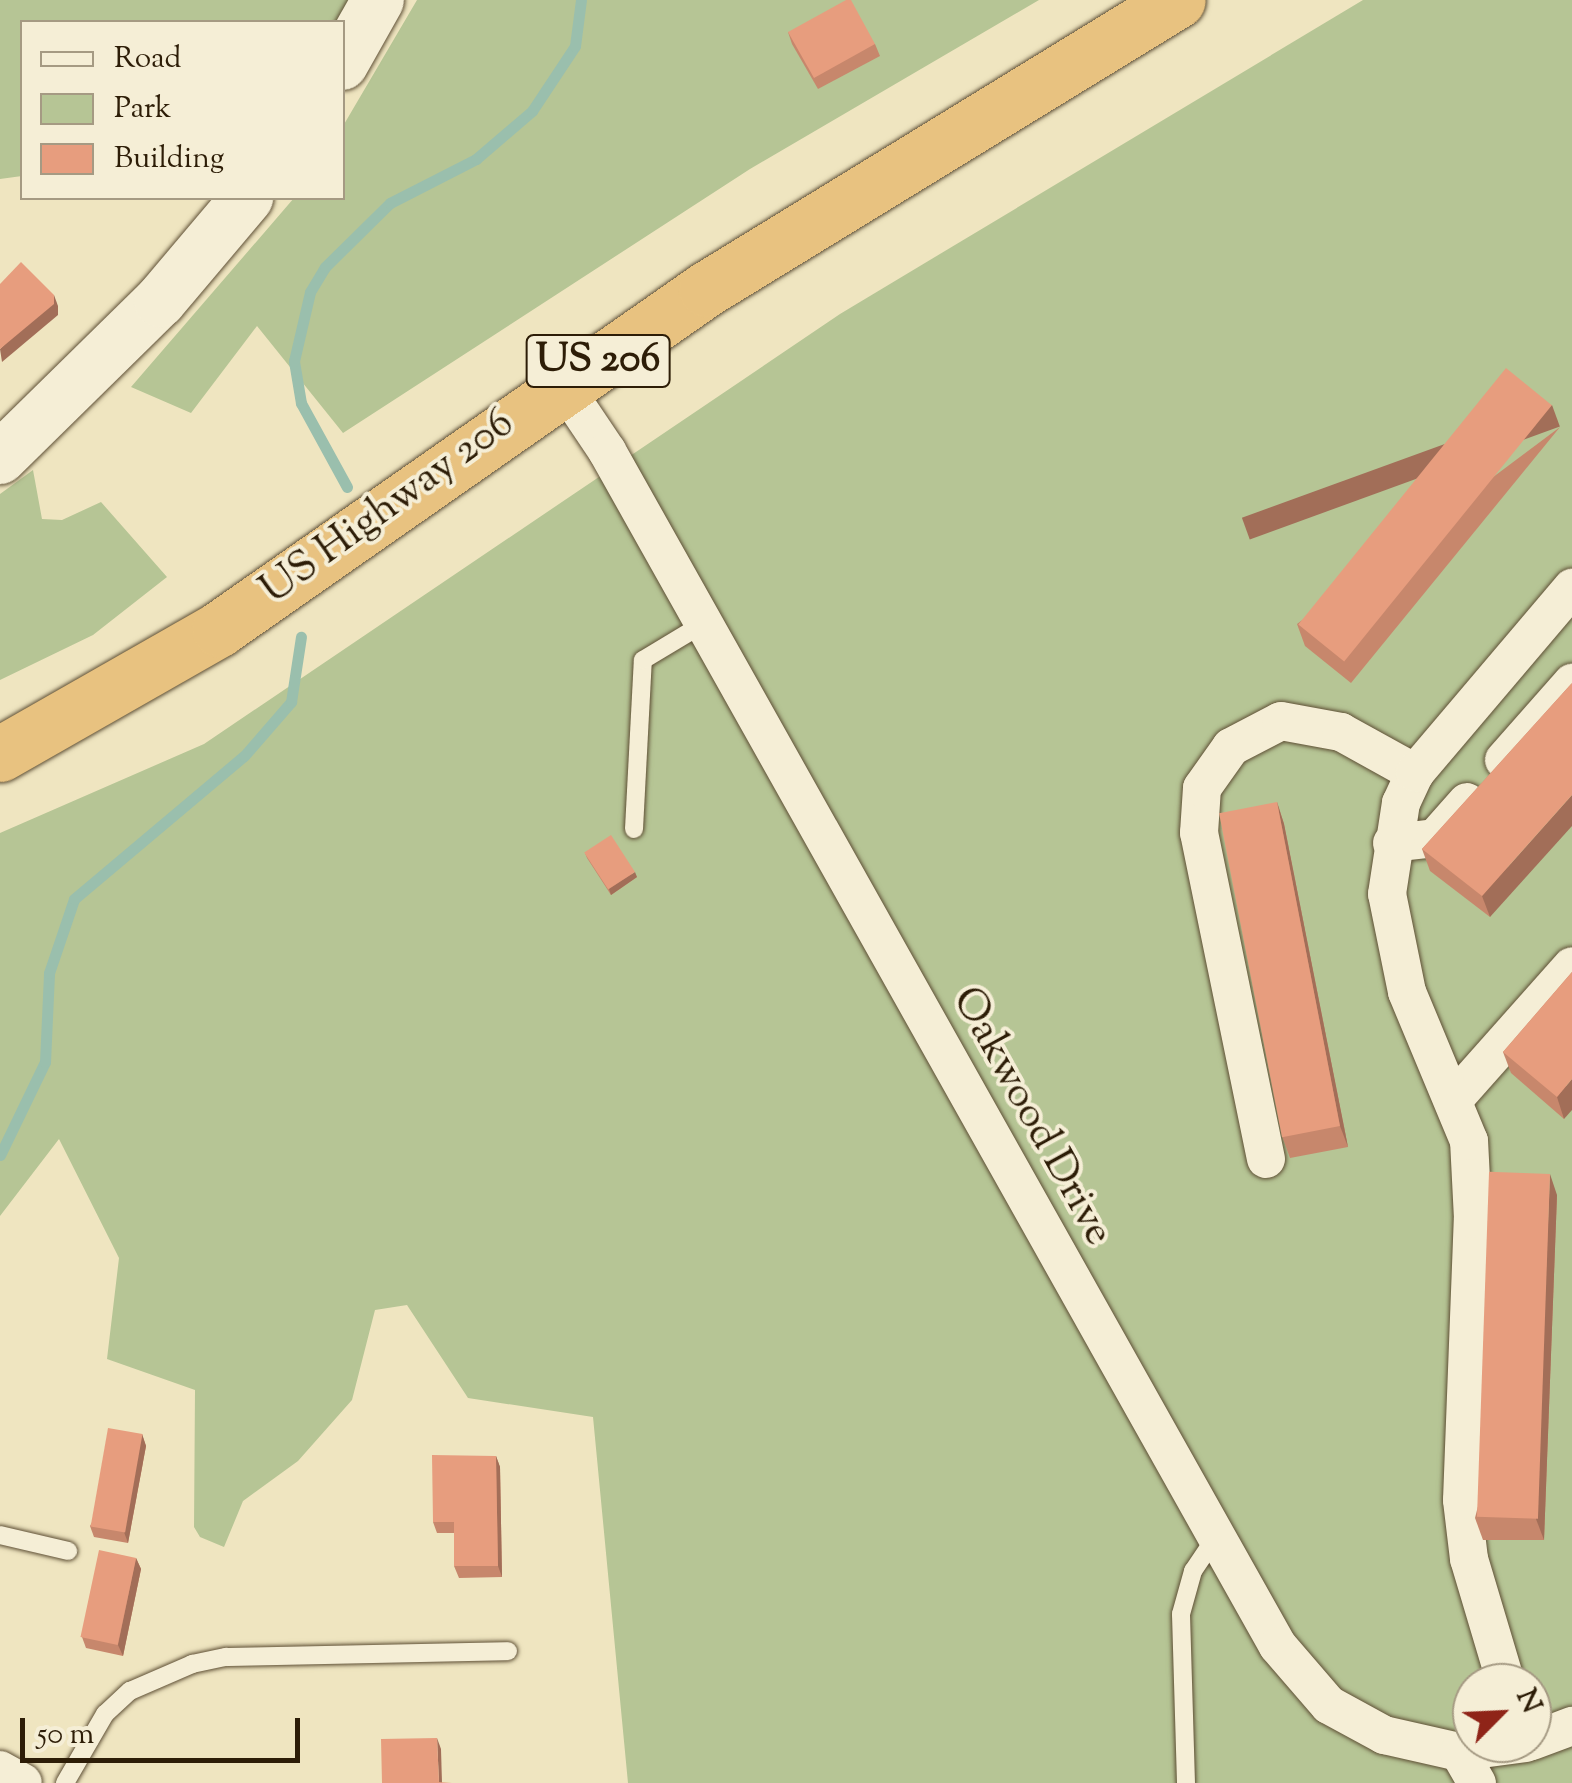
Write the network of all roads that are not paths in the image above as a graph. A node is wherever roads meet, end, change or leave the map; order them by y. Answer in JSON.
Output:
{"nodes":[{"id":1,"x":378,"y":0,"type":"edge"},
{"id":2,"x":1178,"y":0,"type":"edge"},
{"id":3,"x":345,"y":59,"type":"edge"},
{"id":4,"x":246,"y":200,"type":"edge"},
{"id":5,"x":562,"y":384,"type":"junction"},
{"id":6,"x":0,"y":458,"type":"edge"},
{"id":7,"x":1572,"y":588,"type":"edge"},
{"id":8,"x":703,"y":624,"type":"junction"},
{"id":9,"x":1572,"y":684,"type":"edge"},
{"id":10,"x":0,"y":754,"type":"edge"},
{"id":11,"x":1414,"y":773,"type":"junction"},
{"id":12,"x":634,"y":829,"type":"dead end"},
{"id":13,"x":1392,"y":842,"type":"junction"},
{"id":14,"x":1572,"y":966,"type":"edge"},
{"id":15,"x":1456,"y":1098,"type":"junction"},
{"id":16,"x":1266,"y":1159,"type":"dead end"},
{"id":17,"x":0,"y":1536,"type":"edge"},
{"id":18,"x":1214,"y":1540,"type":"junction"},
{"id":19,"x":68,"y":1551,"type":"dead end"},
{"id":20,"x":508,"y":1651,"type":"dead end"},
{"id":21,"x":1500,"y":1663,"type":"edge"},
{"id":22,"x":1468,"y":1768,"type":"edge"},
{"id":23,"x":0,"y":1770,"type":"edge"},
{"id":24,"x":23,"y":1783,"type":"edge"},
{"id":25,"x":66,"y":1783,"type":"edge"},
{"id":26,"x":1186,"y":1783,"type":"edge"}],
"edges":[{"from":1,"to":3,"type":"main road"},
{"from":2,"to":5,"type":"highway","name":"US Highway 206","number":"US 206"},
{"from":4,"to":6,"type":"main road"},
{"from":5,"to":8,"type":"street","name":"Oakwood Drive"},
{"from":5,"to":10,"type":"highway","name":"US Highway 206","number":"US 206"},
{"from":7,"to":11,"type":"street"},
{"from":8,"to":12,"type":"lane"},
{"from":8,"to":18,"type":"street","name":"Oakwood Drive"},
{"from":9,"to":13,"type":"street"},
{"from":11,"to":13,"type":"street"},
{"from":11,"to":16,"type":"street"},
{"from":13,"to":15,"type":"street"},
{"from":14,"to":15,"type":"street"},
{"from":15,"to":21,"type":"street"},
{"from":17,"to":19,"type":"lane"},
{"from":18,"to":22,"type":"street","name":"Oakwood Drive"},
{"from":18,"to":26,"type":"lane"},
{"from":20,"to":25,"type":"lane"},
{"from":23,"to":24,"type":"street"}]}
